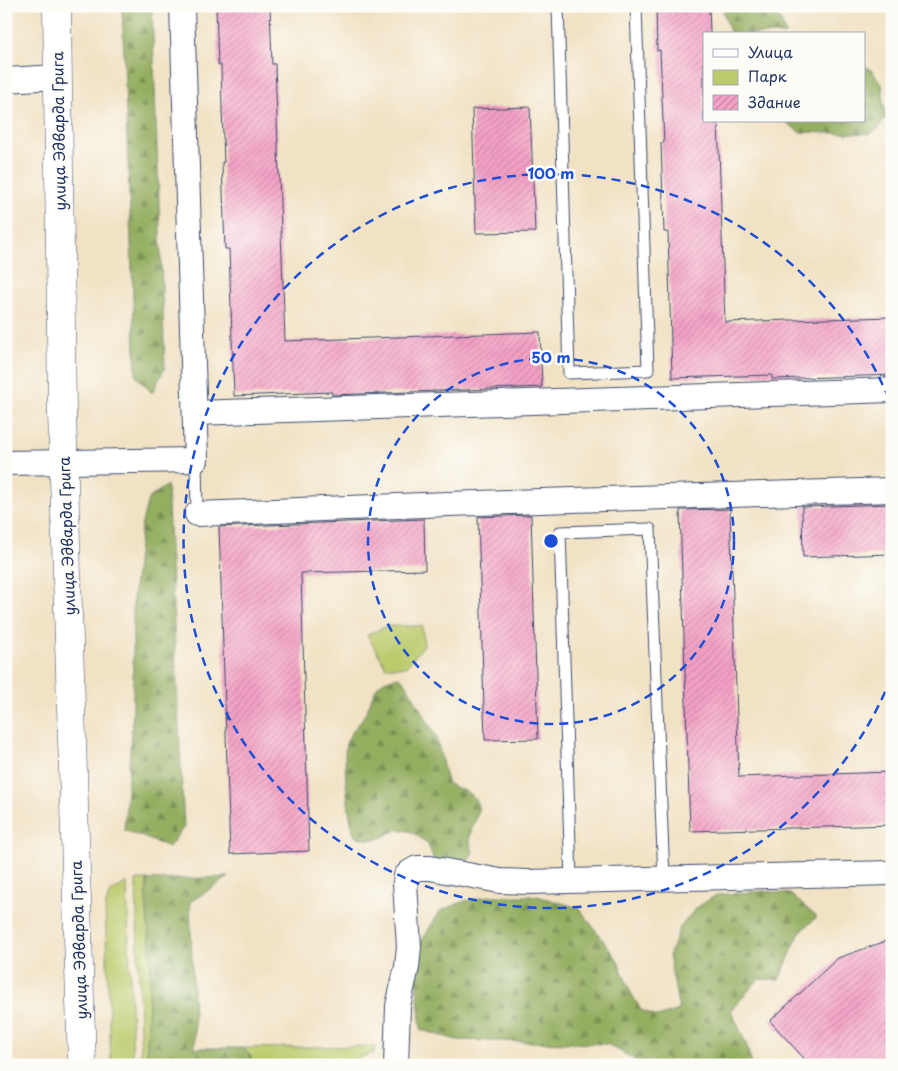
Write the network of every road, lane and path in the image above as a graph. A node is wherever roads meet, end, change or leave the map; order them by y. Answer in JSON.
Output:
{"nodes":[{"id":1,"x":57,"y":6,"type":"edge"},
{"id":2,"x":182,"y":6,"type":"edge"},
{"id":3,"x":558,"y":6,"type":"edge"},
{"id":4,"x":636,"y":6,"type":"edge"},
{"id":5,"x":57,"y":76,"type":"junction"},
{"id":6,"x":6,"y":80,"type":"edge"},
{"id":7,"x":892,"y":390,"type":"edge"},
{"id":8,"x":194,"y":413,"type":"junction"},
{"id":9,"x":196,"y":460,"type":"junction"},
{"id":10,"x":64,"y":461,"type":"junction"},
{"id":11,"x":6,"y":463,"type":"edge"},
{"id":12,"x":892,"y":490,"type":"edge"},
{"id":13,"x":197,"y":514,"type":"joint"},
{"id":14,"x":892,"y":872,"type":"edge"},
{"id":15,"x":571,"y":880,"type":"junction"},
{"id":16,"x":664,"y":880,"type":"junction"},
{"id":17,"x":82,"y":1065,"type":"edge"},
{"id":18,"x":396,"y":1065,"type":"edge"}],
"edges":[{"from":1,"to":5,"type":"street","name":"улица Эдварда Грига"},
{"from":2,"to":8,"type":"street"},
{"from":3,"to":4,"type":"lane"},
{"from":5,"to":6,"type":"street"},
{"from":5,"to":10,"type":"street","name":"улица Эдварда Грига"},
{"from":7,"to":8,"type":"street"},
{"from":8,"to":9,"type":"street"},
{"from":9,"to":10,"type":"street"},
{"from":9,"to":13,"type":"lane"},
{"from":10,"to":11,"type":"street"},
{"from":10,"to":17,"type":"street","name":"улица Эдварда Грига"},
{"from":12,"to":13,"type":"street"},
{"from":14,"to":16,"type":"street"},
{"from":15,"to":16,"type":"street"},
{"from":15,"to":16,"type":"lane"},
{"from":15,"to":18,"type":"street"}]}
